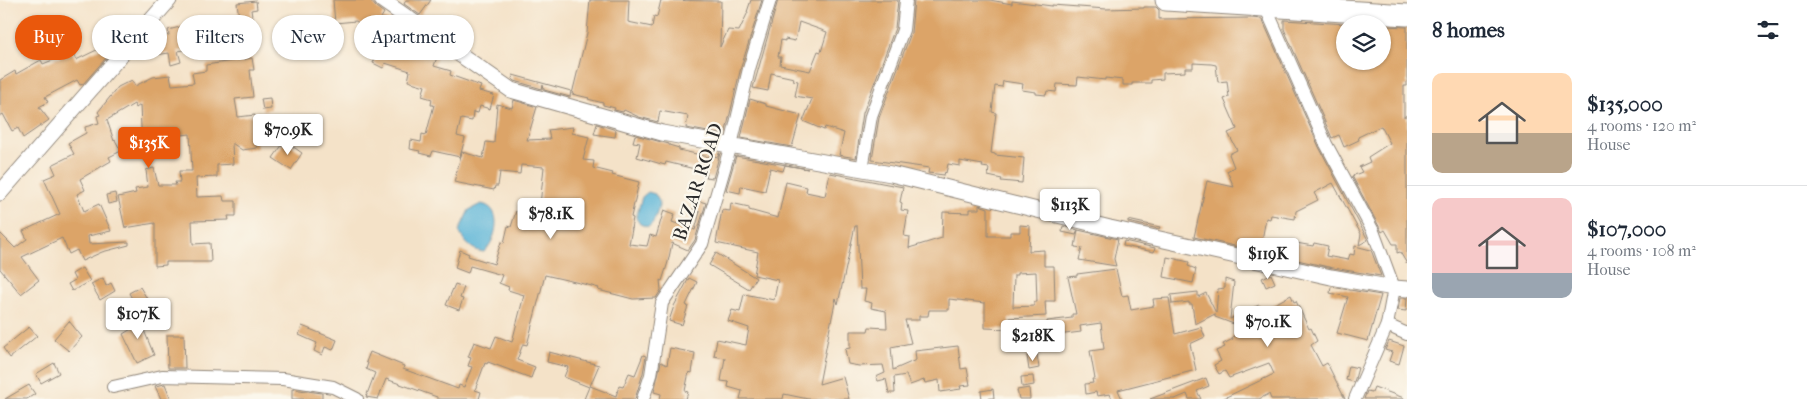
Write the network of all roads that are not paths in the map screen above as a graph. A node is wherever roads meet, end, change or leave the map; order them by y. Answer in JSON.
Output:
{"nodes":[{"id":1,"x":169,"y":0,"type":"edge"},
{"id":2,"x":382,"y":0,"type":"edge"},
{"id":3,"x":770,"y":0,"type":"edge"},
{"id":4,"x":906,"y":0,"type":"edge"},
{"id":5,"x":1166,"y":0,"type":"edge"},
{"id":6,"x":1218,"y":2,"type":"edge"},
{"id":7,"x":1265,"y":6,"type":"junction"},
{"id":8,"x":1407,"y":15,"type":"edge"},
{"id":9,"x":731,"y":145,"type":"junction"},
{"id":10,"x":862,"y":169,"type":"junction"},
{"id":11,"x":0,"y":193,"type":"edge"},
{"id":12,"x":1400,"y":289,"type":"edge"},
{"id":13,"x":1387,"y":325,"type":"junction"},
{"id":14,"x":1407,"y":334,"type":"edge"},
{"id":15,"x":113,"y":387,"type":"dead end"},
{"id":16,"x":357,"y":399,"type":"edge"},
{"id":17,"x":643,"y":399,"type":"edge"},
{"id":18,"x":1354,"y":399,"type":"edge"}],
"edges":[{"from":1,"to":11,"type":"street"},
{"from":2,"to":9,"type":"street"},
{"from":3,"to":9,"type":"street","name":"BAZAR ROAD"},
{"from":4,"to":10,"type":"street"},
{"from":5,"to":6,"type":"highway"},
{"from":6,"to":7,"type":"highway"},
{"from":7,"to":8,"type":"highway"},
{"from":7,"to":12,"type":"street"},
{"from":9,"to":10,"type":"street"},
{"from":9,"to":17,"type":"street","name":"BAZAR ROAD"},
{"from":10,"to":12,"type":"street"},
{"from":12,"to":13,"type":"street"},
{"from":13,"to":14,"type":"street"},
{"from":13,"to":18,"type":"street"},
{"from":15,"to":16,"type":"street"}]}
